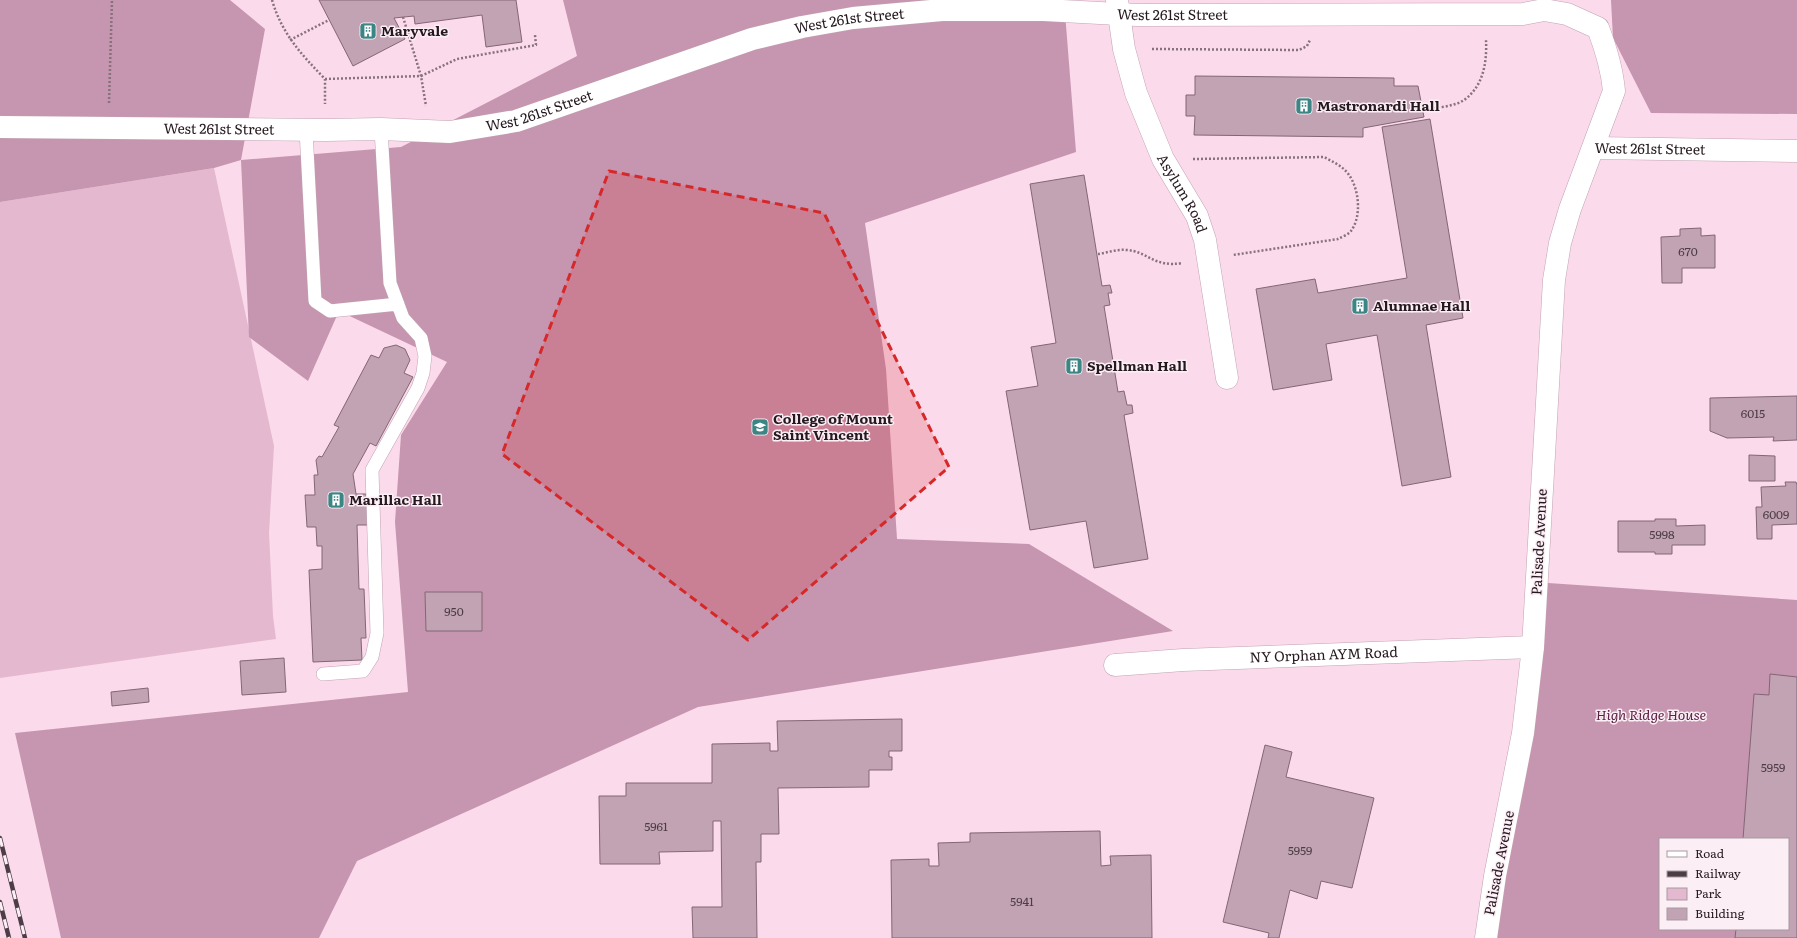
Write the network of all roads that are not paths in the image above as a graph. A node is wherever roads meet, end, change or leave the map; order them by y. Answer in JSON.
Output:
{"nodes":[{"id":1,"x":1117,"y":7,"type":"edge"},
{"id":2,"x":0,"y":127,"type":"edge"},
{"id":3,"x":381,"y":129,"type":"junction"},
{"id":4,"x":306,"y":130,"type":"junction"},
{"id":5,"x":1594,"y":148,"type":"junction"},
{"id":6,"x":1797,"y":151,"type":"edge"},
{"id":7,"x":398,"y":304,"type":"junction"},
{"id":8,"x":1227,"y":378,"type":"dead end"},
{"id":9,"x":1533,"y":647,"type":"junction"},
{"id":10,"x":1115,"y":665,"type":"dead end"},
{"id":11,"x":323,"y":674,"type":"dead end"},
{"id":12,"x":1486,"y":938,"type":"edge"}],
"edges":[{"from":1,"to":3,"type":"street","name":"West 261st Street"},
{"from":1,"to":5,"type":"street","name":"West 261st Street"},
{"from":1,"to":8,"type":"street","name":"Asylum Road"},
{"from":2,"to":4,"type":"street","name":"West 261st Street"},
{"from":3,"to":4,"type":"street","name":"West 261st Street"},
{"from":3,"to":7,"type":"lane"},
{"from":4,"to":7,"type":"lane"},
{"from":5,"to":6,"type":"street","name":"West 261st Street"},
{"from":5,"to":9,"type":"street","name":"Palisade Avenue"},
{"from":7,"to":11,"type":"lane"},
{"from":9,"to":10,"type":"street","name":"NY Orphan AYM Road"},
{"from":9,"to":12,"type":"street","name":"Palisade Avenue"}]}
